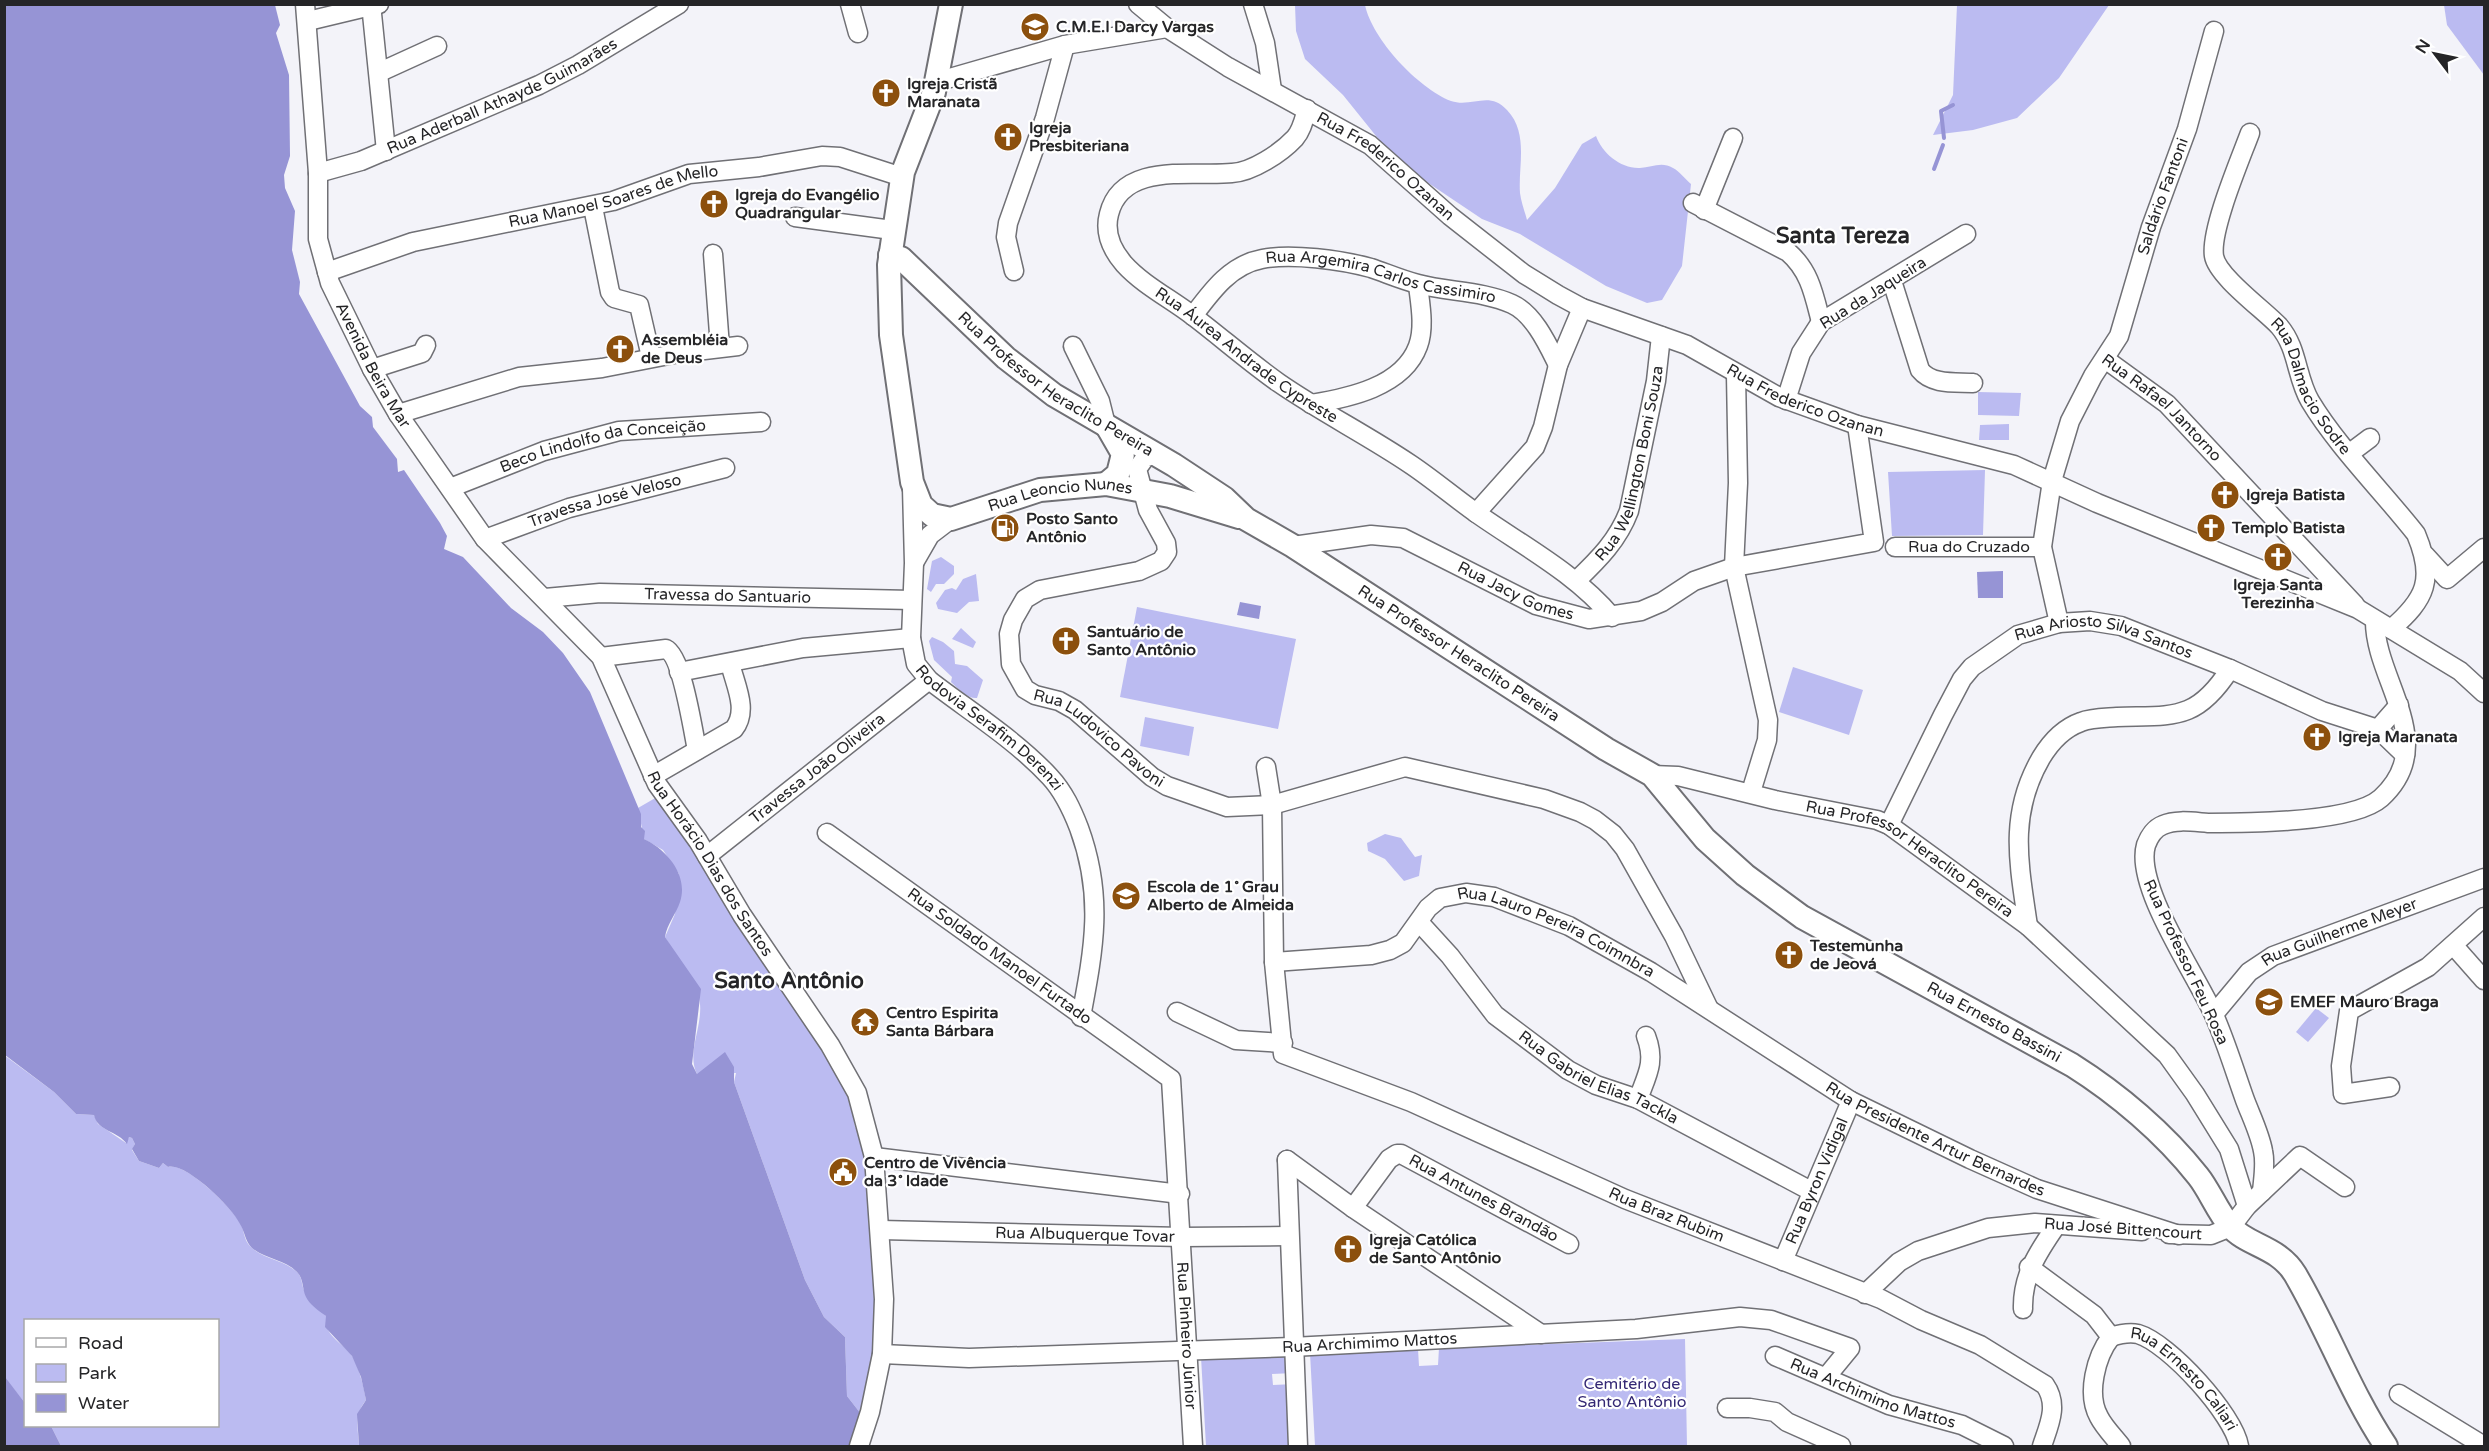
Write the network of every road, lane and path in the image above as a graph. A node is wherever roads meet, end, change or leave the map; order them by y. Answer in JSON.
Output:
{"nodes":[{"id":1,"x":679,"y":4,"type":"edge"},
{"id":2,"x":850,"y":4,"type":"edge"},
{"id":3,"x":951,"y":4,"type":"edge"},
{"id":4,"x":1138,"y":4,"type":"edge"},
{"id":5,"x":1253,"y":4,"type":"edge"},
{"id":6,"x":374,"y":5,"type":"edge"},
{"id":7,"x":307,"y":13,"type":"edge"},
{"id":8,"x":1167,"y":28,"type":"junction"},
{"id":9,"x":2214,"y":31,"type":"dead end"},
{"id":10,"x":858,"y":33,"type":"dead end"},
{"id":11,"x":1065,"y":45,"type":"junction"},
{"id":12,"x":437,"y":46,"type":"dead end"},
{"id":13,"x":380,"y":72,"type":"junction"},
{"id":14,"x":936,"y":82,"type":"junction"},
{"id":15,"x":1272,"y":90,"type":"junction"},
{"id":16,"x":1307,"y":109,"type":"junction"},
{"id":17,"x":2250,"y":134,"type":"dead end"},
{"id":18,"x":1733,"y":138,"type":"dead end"},
{"id":19,"x":386,"y":150,"type":"junction"},
{"id":20,"x":318,"y":172,"type":"junction"},
{"id":21,"x":902,"y":177,"type":"junction"},
{"id":22,"x":593,"y":207,"type":"junction"},
{"id":23,"x":795,"y":217,"type":"dead end"},
{"id":24,"x":894,"y":220,"type":"junction"},
{"id":25,"x":1966,"y":234,"type":"dead end"},
{"id":26,"x":713,"y":254,"type":"dead end"},
{"id":27,"x":890,"y":255,"type":"junction"},
{"id":28,"x":1014,"y":271,"type":"dead end"},
{"id":29,"x":327,"y":272,"type":"junction"},
{"id":30,"x":1892,"y":281,"type":"junction"},
{"id":31,"x":1418,"y":285,"type":"junction"},
{"id":32,"x":934,"y":287,"type":"junction"},
{"id":33,"x":1582,"y":308,"type":"junction"},
{"id":34,"x":1193,"y":316,"type":"junction"},
{"id":35,"x":1821,"y":322,"type":"junction"},
{"id":36,"x":1661,"y":336,"type":"junction"},
{"id":37,"x":426,"y":345,"type":"dead end"},
{"id":38,"x":1073,"y":346,"type":"dead end"},
{"id":39,"x":651,"y":357,"type":"junction"},
{"id":40,"x":2105,"y":359,"type":"junction"},
{"id":41,"x":1558,"y":365,"type":"junction"},
{"id":42,"x":372,"y":369,"type":"junction"},
{"id":43,"x":1736,"y":375,"type":"junction"},
{"id":44,"x":1973,"y":383,"type":"dead end"},
{"id":45,"x":1786,"y":400,"type":"junction"},
{"id":46,"x":1311,"y":404,"type":"junction"},
{"id":47,"x":398,"y":414,"type":"junction"},
{"id":48,"x":761,"y":422,"type":"dead end"},
{"id":49,"x":1106,"y":425,"type":"junction"},
{"id":50,"x":1857,"y":425,"type":"junction"},
{"id":51,"x":2370,"y":438,"type":"dead end"},
{"id":52,"x":2350,"y":453,"type":"junction"},
{"id":53,"x":1155,"y":454,"type":"junction"},
{"id":54,"x":725,"y":468,"type":"dead end"},
{"id":55,"x":1182,"y":471,"type":"junction"},
{"id":56,"x":2052,"y":481,"type":"junction"},
{"id":57,"x":912,"y":482,"type":"junction"},
{"id":58,"x":1106,"y":484,"type":"junction"},
{"id":59,"x":450,"y":488,"type":"junction"},
{"id":60,"x":1142,"y":490,"type":"junction"},
{"id":61,"x":1170,"y":496,"type":"junction"},
{"id":62,"x":1476,"y":513,"type":"junction"},
{"id":63,"x":951,"y":519,"type":"junction"},
{"id":64,"x":1246,"y":519,"type":"junction"},
{"id":65,"x":1157,"y":524,"type":"junction"},
{"id":66,"x":485,"y":539,"type":"junction"},
{"id":67,"x":1293,"y":546,"type":"junction"},
{"id":68,"x":1895,"y":547,"type":"dead end"},
{"id":69,"x":2042,"y":547,"type":"junction"},
{"id":70,"x":2484,"y":548,"type":"edge"},
{"id":71,"x":2425,"y":555,"type":"junction"},
{"id":72,"x":914,"y":563,"type":"junction"},
{"id":73,"x":1734,"y":567,"type":"junction"},
{"id":74,"x":1576,"y":581,"type":"junction"},
{"id":75,"x":545,"y":598,"type":"junction"},
{"id":76,"x":912,"y":600,"type":"junction"},
{"id":77,"x":2358,"y":609,"type":"junction"},
{"id":78,"x":1612,"y":617,"type":"junction"},
{"id":79,"x":2375,"y":620,"type":"junction"},
{"id":80,"x":2059,"y":623,"type":"junction"},
{"id":81,"x":2391,"y":629,"type":"junction"},
{"id":82,"x":911,"y":638,"type":"junction"},
{"id":83,"x":602,"y":657,"type":"junction"},
{"id":84,"x":730,"y":663,"type":"junction"},
{"id":85,"x":2230,"y":669,"type":"junction"},
{"id":86,"x":679,"y":672,"type":"junction"},
{"id":87,"x":929,"y":680,"type":"junction"},
{"id":88,"x":2484,"y":693,"type":"edge"},
{"id":89,"x":2399,"y":705,"type":"junction"},
{"id":90,"x":2378,"y":729,"type":"junction"},
{"id":91,"x":697,"y":750,"type":"junction"},
{"id":92,"x":2405,"y":755,"type":"junction"},
{"id":93,"x":1266,"y":767,"type":"dead end"},
{"id":94,"x":1652,"y":775,"type":"junction"},
{"id":95,"x":653,"y":776,"type":"junction"},
{"id":96,"x":1751,"y":792,"type":"junction"},
{"id":97,"x":1272,"y":805,"type":"junction"},
{"id":98,"x":1889,"y":825,"type":"junction"},
{"id":99,"x":827,"y":833,"type":"dead end"},
{"id":100,"x":707,"y":856,"type":"junction"},
{"id":101,"x":2484,"y":878,"type":"edge"},
{"id":102,"x":2484,"y":917,"type":"edge"},
{"id":103,"x":1419,"y":922,"type":"junction"},
{"id":104,"x":2028,"y":926,"type":"junction"},
{"id":105,"x":2454,"y":946,"type":"junction"},
{"id":106,"x":1274,"y":962,"type":"junction"},
{"id":107,"x":2484,"y":980,"type":"edge"},
{"id":108,"x":1708,"y":1007,"type":"junction"},
{"id":109,"x":1177,"y":1012,"type":"dead end"},
{"id":110,"x":2214,"y":1014,"type":"junction"},
{"id":111,"x":1081,"y":1017,"type":"junction"},
{"id":112,"x":1646,"y":1036,"type":"dead end"},
{"id":113,"x":1283,"y":1049,"type":"junction"},
{"id":114,"x":1171,"y":1079,"type":"joint"},
{"id":115,"x":2390,"y":1088,"type":"dead end"},
{"id":116,"x":1638,"y":1100,"type":"junction"},
{"id":117,"x":1851,"y":1101,"type":"junction"},
{"id":118,"x":874,"y":1157,"type":"junction"},
{"id":119,"x":2345,"y":1187,"type":"dead end"},
{"id":120,"x":1811,"y":1191,"type":"junction"},
{"id":121,"x":2262,"y":1192,"type":"junction"},
{"id":122,"x":1180,"y":1194,"type":"junction"},
{"id":123,"x":2244,"y":1198,"type":"junction"},
{"id":124,"x":1353,"y":1208,"type":"junction"},
{"id":125,"x":2056,"y":1226,"type":"junction"},
{"id":126,"x":2230,"y":1227,"type":"junction"},
{"id":127,"x":881,"y":1230,"type":"junction"},
{"id":128,"x":2179,"y":1235,"type":"junction"},
{"id":129,"x":1288,"y":1236,"type":"junction"},
{"id":130,"x":1182,"y":1237,"type":"junction"},
{"id":131,"x":1569,"y":1244,"type":"dead end"},
{"id":132,"x":1783,"y":1261,"type":"junction"},
{"id":133,"x":2030,"y":1267,"type":"junction"},
{"id":134,"x":1865,"y":1294,"type":"junction"},
{"id":135,"x":2023,"y":1309,"type":"dead end"},
{"id":136,"x":1541,"y":1334,"type":"junction"},
{"id":137,"x":2111,"y":1337,"type":"junction"},
{"id":138,"x":1292,"y":1347,"type":"junction"},
{"id":139,"x":1187,"y":1349,"type":"junction"},
{"id":140,"x":882,"y":1354,"type":"junction"},
{"id":141,"x":1775,"y":1356,"type":"dead end"},
{"id":142,"x":1827,"y":1376,"type":"junction"},
{"id":143,"x":2399,"y":1394,"type":"dead end"},
{"id":144,"x":1727,"y":1408,"type":"dead end"},
{"id":145,"x":859,"y":1446,"type":"edge"},
{"id":146,"x":1193,"y":1446,"type":"edge"},
{"id":147,"x":1298,"y":1446,"type":"edge"},
{"id":148,"x":1841,"y":1446,"type":"edge"},
{"id":149,"x":2004,"y":1446,"type":"edge"},
{"id":150,"x":2042,"y":1446,"type":"edge"},
{"id":151,"x":2121,"y":1446,"type":"edge"},
{"id":152,"x":2240,"y":1446,"type":"edge"},
{"id":153,"x":2386,"y":1446,"type":"edge"},
{"id":154,"x":2484,"y":1446,"type":"edge"}],
"edges":[{"from":1,"to":19,"type":"street","name":"Rua Aderball Athayde Guimarães"},
{"from":2,"to":10,"type":"street"},
{"from":3,"to":14,"type":"main road","name":"Rodovia Serafim Derenzi"},
{"from":4,"to":8,"type":"street","name":"Rua Frederico Ozanan"},
{"from":5,"to":15,"type":"street"},
{"from":6,"to":7,"type":"street"},
{"from":6,"to":13,"type":"street"},
{"from":7,"to":20,"type":"street","name":"Avenida Beira Mar"},
{"from":8,"to":11,"type":"street"},
{"from":8,"to":15,"type":"street","name":"Rua Frederico Ozanan"},
{"from":9,"to":40,"type":"street","name":"Saldário Fantoni"},
{"from":11,"to":14,"type":"street"},
{"from":11,"to":28,"type":"street"},
{"from":12,"to":13,"type":"street"},
{"from":13,"to":19,"type":"street"},
{"from":14,"to":21,"type":"main road","name":"Rodovia Serafim Derenzi"},
{"from":15,"to":16,"type":"street","name":"Rua Frederico Ozanan"},
{"from":16,"to":33,"type":"street","name":"Rua Frederico Ozanan"},
{"from":16,"to":34,"type":"street","name":"Rua Áurea Andrade Cypreste"},
{"from":17,"to":52,"type":"street","name":"Rua Dalmacio Sodre"},
{"from":18,"to":35,"type":"street"},
{"from":19,"to":20,"type":"street","name":"Rua Aderball Athayde Guimarães"},
{"from":20,"to":29,"type":"street","name":"Avenida Beira Mar"},
{"from":21,"to":22,"type":"street","name":"Rua Manoel Soares de Mello"},
{"from":21,"to":24,"type":"main road","name":"Rodovia Serafim Derenzi"},
{"from":22,"to":29,"type":"street","name":"Rua Manoel Soares de Mello"},
{"from":22,"to":39,"type":"street"},
{"from":23,"to":24,"type":"street"},
{"from":24,"to":27,"type":"main road","name":"Rodovia Serafim Derenzi"},
{"from":24,"to":32,"type":"main road","name":"Rodovia Serafim Derenzi"},
{"from":25,"to":30,"type":"street","name":"Rua da Jaqueira"},
{"from":26,"to":39,"type":"street"},
{"from":27,"to":32,"type":"main road"},
{"from":27,"to":57,"type":"main road","name":"Rodovia Serafim Derenzi"},
{"from":29,"to":42,"type":"street","name":"Avenida Beira Mar"},
{"from":30,"to":35,"type":"street","name":"Rua da Jaqueira"},
{"from":30,"to":44,"type":"street"},
{"from":31,"to":34,"type":"street","name":"Rua Argemira Carlos Cassimiro"},
{"from":31,"to":41,"type":"street","name":"Rua Argemira Carlos Cassimiro"},
{"from":31,"to":46,"type":"street"},
{"from":32,"to":49,"type":"main road","name":"Rua Professor Heraclito Pereira"},
{"from":33,"to":36,"type":"street","name":"Rua Frederico Ozanan"},
{"from":33,"to":41,"type":"street"},
{"from":34,"to":46,"type":"street","name":"Rua Áurea Andrade Cypreste"},
{"from":35,"to":45,"type":"street","name":"Rua da Jaqueira"},
{"from":36,"to":43,"type":"street","name":"Rua Frederico Ozanan"},
{"from":36,"to":74,"type":"street","name":"Rua Wellington Boni Souza"},
{"from":37,"to":42,"type":"street"},
{"from":38,"to":49,"type":"street"},
{"from":39,"to":47,"type":"street"},
{"from":40,"to":56,"type":"street","name":"Rua Rafael Jantorno"},
{"from":40,"to":77,"type":"street","name":"Rua Rafael Jantorno"},
{"from":41,"to":62,"type":"street"},
{"from":42,"to":47,"type":"street","name":"Avenida Beira Mar"},
{"from":43,"to":45,"type":"street","name":"Rua Frederico Ozanan"},
{"from":43,"to":73,"type":"street"},
{"from":45,"to":50,"type":"street","name":"Rua Frederico Ozanan"},
{"from":46,"to":62,"type":"street","name":"Rua Áurea Andrade Cypreste"},
{"from":47,"to":59,"type":"street","name":"Avenida Beira Mar"},
{"from":48,"to":59,"type":"street","name":"Beco Lindolfo da Conceição"},
{"from":49,"to":53,"type":"main road","name":"Rua Professor Heraclito Pereira"},
{"from":49,"to":58,"type":"main road"},
{"from":50,"to":56,"type":"street","name":"Rua Frederico Ozanan"},
{"from":50,"to":73,"type":"street","name":"Rua Jacy Gomes"},
{"from":51,"to":52,"type":"street"},
{"from":52,"to":71,"type":"street","name":"Rua Dalmacio Sodre"},
{"from":53,"to":55,"type":"main road","name":"Rua Professor Heraclito Pereira"},
{"from":53,"to":60,"type":"street"},
{"from":54,"to":66,"type":"street","name":"Travessa José Veloso"},
{"from":55,"to":61,"type":"street"},
{"from":55,"to":64,"type":"main road","name":"Rua Professor Heraclito Pereira"},
{"from":56,"to":69,"type":"street","name":"Rua Rafael Jantorno"},
{"from":56,"to":77,"type":"street","name":"Rua Frederico Ozanan"},
{"from":57,"to":63,"type":"main road"},
{"from":57,"to":72,"type":"street","name":"Rodovia Serafim Derenzi"},
{"from":58,"to":60,"type":"main road","name":"Rua Leoncio Nunes"},
{"from":58,"to":63,"type":"main road","name":"Rua Leoncio Nunes"},
{"from":59,"to":66,"type":"street","name":"Avenida Beira Mar"},
{"from":60,"to":61,"type":"main road","name":"Rua Leoncio Nunes"},
{"from":60,"to":65,"type":"street","name":"Rua Ludovico Pavoni"},
{"from":61,"to":64,"type":"main road"},
{"from":61,"to":65,"type":"street"},
{"from":62,"to":74,"type":"street","name":"Rua Áurea Andrade Cypreste"},
{"from":63,"to":72,"type":"street","name":"Rua Leoncio Nunes"},
{"from":64,"to":67,"type":"main road","name":"Rua Professor Heraclito Pereira"},
{"from":65,"to":97,"type":"street","name":"Rua Ludovico Pavoni"},
{"from":66,"to":75,"type":"street","name":"Avenida Beira Mar"},
{"from":67,"to":78,"type":"street","name":"Rua Jacy Gomes"},
{"from":67,"to":94,"type":"main road","name":"Rua Professor Heraclito Pereira"},
{"from":68,"to":69,"type":"street","name":"Rua do Cruzado"},
{"from":69,"to":80,"type":"street","name":"Rua Rafael Jantorno"},
{"from":70,"to":71,"type":"street"},
{"from":71,"to":81,"type":"street","name":"Rua Dalmacio Sodre"},
{"from":72,"to":76,"type":"street","name":"Rodovia Serafim Derenzi"},
{"from":73,"to":78,"type":"street","name":"Rua Jacy Gomes"},
{"from":73,"to":96,"type":"street"},
{"from":74,"to":78,"type":"street","name":"Rua Áurea Andrade Cypreste"},
{"from":75,"to":76,"type":"street","name":"Travessa do Santuario"},
{"from":75,"to":83,"type":"street","name":"Avenida Beira Mar"},
{"from":76,"to":82,"type":"street","name":"Rodovia Serafim Derenzi"},
{"from":77,"to":79,"type":"street","name":"Rua Frederico Ozanan"},
{"from":79,"to":81,"type":"street","name":"Rua Frederico Ozanan"},
{"from":79,"to":89,"type":"street","name":"Rua Professor Feu Rosa"},
{"from":80,"to":85,"type":"street","name":"Rua Ariosto Silva Santos"},
{"from":80,"to":98,"type":"street","name":"Rua Ariosto Silva Santos"},
{"from":81,"to":88,"type":"street","name":"Rua Frederico Ozanan"},
{"from":82,"to":84,"type":"street"},
{"from":82,"to":87,"type":"street","name":"Rodovia Serafim Derenzi"},
{"from":83,"to":86,"type":"street"},
{"from":83,"to":95,"type":"street","name":"Rua Horácio Dias dos Santos"},
{"from":84,"to":86,"type":"street"},
{"from":84,"to":91,"type":"street"},
{"from":85,"to":90,"type":"street","name":"Rua Ariosto Silva Santos"},
{"from":85,"to":104,"type":"street","name":"Rua Professor Heraclito Pereira"},
{"from":86,"to":91,"type":"street"},
{"from":87,"to":100,"type":"street","name":"Travessa João Oliveira"},
{"from":87,"to":111,"type":"street","name":"Rodovia Serafim Derenzi"},
{"from":89,"to":90,"type":"street"},
{"from":89,"to":92,"type":"street","name":"Rua Professor Feu Rosa"},
{"from":90,"to":92,"type":"street"},
{"from":91,"to":95,"type":"street"},
{"from":92,"to":110,"type":"street","name":"Rua Professor Feu Rosa"},
{"from":93,"to":97,"type":"street"},
{"from":94,"to":96,"type":"street","name":"Rua Professor Heraclito Pereira"},
{"from":94,"to":126,"type":"main road","name":"Rua Ernesto Bassini"},
{"from":95,"to":100,"type":"street","name":"Rua Horácio Dias dos Santos"},
{"from":96,"to":98,"type":"street","name":"Rua Professor Heraclito Pereira"},
{"from":97,"to":106,"type":"street"},
{"from":97,"to":108,"type":"street"},
{"from":98,"to":104,"type":"street","name":"Rua Professor Heraclito Pereira"},
{"from":99,"to":111,"type":"street","name":"Rua Soldado Manoel Furtado"},
{"from":100,"to":118,"type":"street","name":"Rua Horácio Dias dos Santos"},
{"from":101,"to":110,"type":"street","name":"Rua Guilherme Meyer"},
{"from":102,"to":105,"type":"street"},
{"from":103,"to":106,"type":"street","name":"Rua Lauro Pereira Coimnbra"},
{"from":103,"to":108,"type":"street","name":"Rua Lauro Pereira Coimnbra"},
{"from":103,"to":116,"type":"street","name":"Rua Gabriel Elias Tackla"},
{"from":104,"to":123,"type":"street","name":"Rua Professor Heraclito Pereira"},
{"from":105,"to":107,"type":"street"},
{"from":105,"to":115,"type":"street"},
{"from":106,"to":113,"type":"street"},
{"from":108,"to":117,"type":"street","name":"Rua Presidente Artur Bernardes"},
{"from":109,"to":113,"type":"street","name":"Rua Braz Rubim"},
{"from":110,"to":121,"type":"street","name":"Rua Professor Feu Rosa"},
{"from":111,"to":114,"type":"street","name":"Rua Soldado Manoel Furtado"},
{"from":112,"to":116,"type":"street"},
{"from":113,"to":132,"type":"street","name":"Rua Braz Rubim"},
{"from":114,"to":122,"type":"street","name":"Rua Pinheiro Júnior"},
{"from":116,"to":120,"type":"street","name":"Rua Gabriel Elias Tackla"},
{"from":117,"to":120,"type":"street","name":"Rua Byron Vidigal"},
{"from":117,"to":128,"type":"street","name":"Rua Presidente Artur Bernardes"},
{"from":118,"to":122,"type":"street"},
{"from":118,"to":127,"type":"street","name":"Rua Horácio Dias dos Santos"},
{"from":119,"to":121,"type":"street"},
{"from":120,"to":132,"type":"street","name":"Rua Byron Vidigal"},
{"from":121,"to":123,"type":"street"},
{"from":122,"to":130,"type":"street","name":"Rua Pinheiro Júnior"},
{"from":123,"to":126,"type":"street"},
{"from":124,"to":129,"type":"street"},
{"from":124,"to":131,"type":"street","name":"Rua Antunes Brandão"},
{"from":124,"to":136,"type":"street"},
{"from":125,"to":128,"type":"street","name":"Rua José Bittencourt"},
{"from":125,"to":133,"type":"street"},
{"from":125,"to":134,"type":"street","name":"Rua José Bittencourt"},
{"from":126,"to":128,"type":"street","name":"Rua José Bittencourt"},
{"from":126,"to":153,"type":"main road"},
{"from":127,"to":130,"type":"street","name":"Rua Albuquerque Tovar"},
{"from":127,"to":140,"type":"street","name":"Rua Horácio Dias dos Santos"},
{"from":129,"to":130,"type":"street","name":"Rua Albuquerque Tovar"},
{"from":129,"to":138,"type":"street"},
{"from":130,"to":139,"type":"street","name":"Rua Pinheiro Júnior"},
{"from":132,"to":134,"type":"street","name":"Rua Braz Rubim"},
{"from":133,"to":135,"type":"street"},
{"from":133,"to":137,"type":"street"},
{"from":134,"to":150,"type":"street","name":"Rua Braz Rubim"},
{"from":136,"to":138,"type":"street","name":"Rua Archimimo Mattos"},
{"from":136,"to":142,"type":"street","name":"Rua Archimimo Mattos"},
{"from":137,"to":151,"type":"street"},
{"from":137,"to":152,"type":"street","name":"Rua Ernesto Caliari"},
{"from":138,"to":139,"type":"street","name":"Rua Archimimo Mattos"},
{"from":138,"to":147,"type":"street"},
{"from":139,"to":140,"type":"street","name":"Rua Archimimo Mattos"},
{"from":139,"to":146,"type":"street","name":"Rua Pinheiro Júnior"},
{"from":140,"to":145,"type":"street","name":"Rua Horácio Dias dos Santos"},
{"from":141,"to":142,"type":"street","name":"Rua Archimimo Mattos"},
{"from":142,"to":149,"type":"street","name":"Rua Archimimo Mattos"},
{"from":143,"to":154,"type":"street"},
{"from":144,"to":148,"type":"street"}]}
